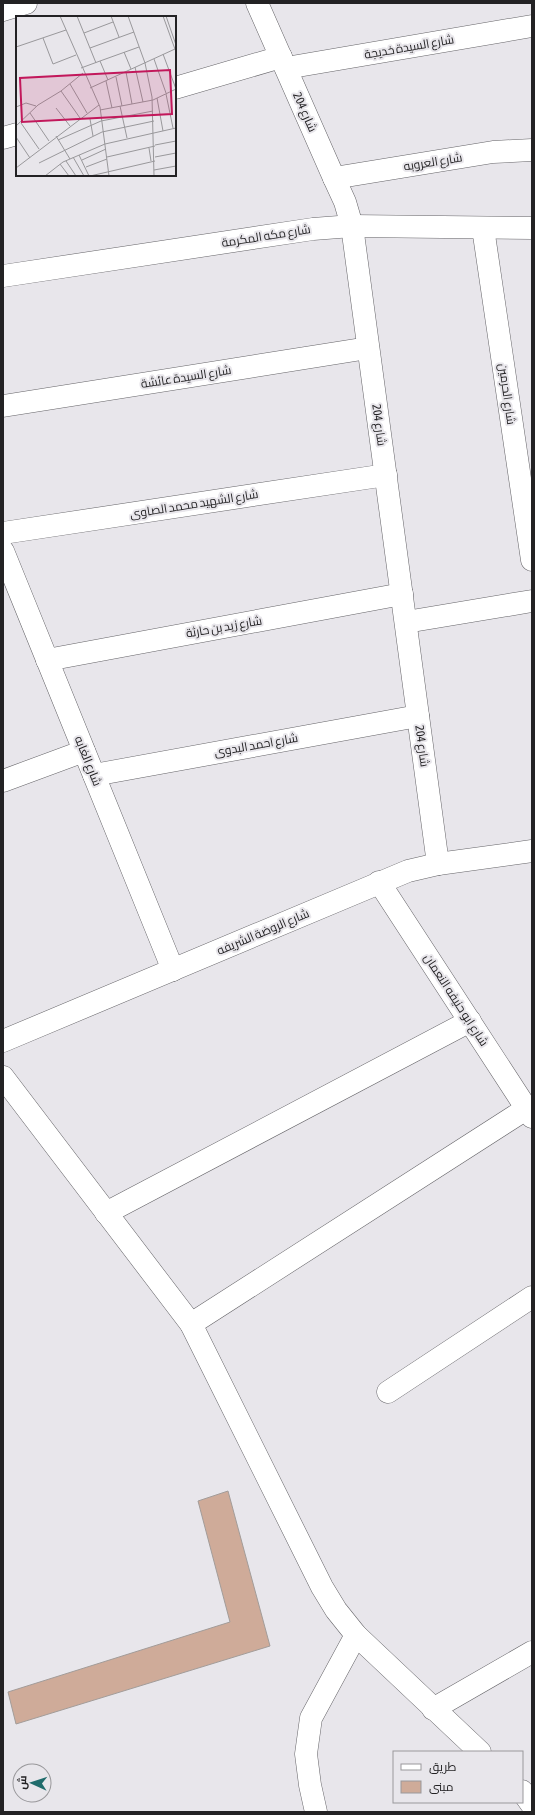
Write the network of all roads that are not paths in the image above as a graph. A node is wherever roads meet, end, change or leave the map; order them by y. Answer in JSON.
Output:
{"nodes":[{"id":1,"x":26,"y":3,"type":"edge"},
{"id":2,"x":257,"y":3,"type":"edge"},
{"id":3,"x":3,"y":10,"type":"edge"},
{"id":4,"x":532,"y":26,"type":"edge"},
{"id":5,"x":284,"y":63,"type":"junction"},
{"id":6,"x":176,"y":88,"type":"edge"},
{"id":7,"x":16,"y":134,"type":"edge"},
{"id":8,"x":3,"y":138,"type":"edge"},
{"id":9,"x":532,"y":150,"type":"edge"},
{"id":10,"x":334,"y":178,"type":"junction"},
{"id":11,"x":352,"y":226,"type":"junction"},
{"id":12,"x":483,"y":228,"type":"junction"},
{"id":13,"x":532,"y":228,"type":"edge"},
{"id":14,"x":3,"y":276,"type":"edge"},
{"id":15,"x":368,"y":348,"type":"junction"},
{"id":16,"x":3,"y":406,"type":"edge"},
{"id":17,"x":386,"y":474,"type":"junction"},
{"id":18,"x":3,"y":533,"type":"edge"},
{"id":19,"x":3,"y":551,"type":"edge"},
{"id":20,"x":532,"y":560,"type":"edge"},
{"id":21,"x":402,"y":594,"type":"junction"},
{"id":22,"x":532,"y":601,"type":"edge"},
{"id":23,"x":406,"y":622,"type":"junction"},
{"id":24,"x":47,"y":660,"type":"junction"},
{"id":25,"x":418,"y":716,"type":"junction"},
{"id":26,"x":84,"y":751,"type":"junction"},
{"id":27,"x":94,"y":775,"type":"junction"},
{"id":28,"x":3,"y":781,"type":"edge"},
{"id":29,"x":532,"y":851,"type":"edge"},
{"id":30,"x":438,"y":864,"type":"junction"},
{"id":31,"x":379,"y":882,"type":"junction"},
{"id":32,"x":173,"y":970,"type":"junction"},
{"id":33,"x":470,"y":1021,"type":"junction"},
{"id":34,"x":3,"y":1041,"type":"edge"},
{"id":35,"x":3,"y":1076,"type":"edge"},
{"id":36,"x":529,"y":1113,"type":"edge"},
{"id":37,"x":106,"y":1213,"type":"junction"},
{"id":38,"x":532,"y":1298,"type":"edge"},
{"id":39,"x":191,"y":1324,"type":"junction"},
{"id":40,"x":388,"y":1392,"type":"dead end"},
{"id":41,"x":356,"y":1635,"type":"junction"},
{"id":42,"x":532,"y":1652,"type":"edge"},
{"id":43,"x":433,"y":1709,"type":"junction"},
{"id":44,"x":479,"y":1751,"type":"edge"},
{"id":45,"x":523,"y":1792,"type":"edge"},
{"id":46,"x":532,"y":1805,"type":"edge"},
{"id":47,"x":316,"y":1812,"type":"edge"}],
"edges":[{"from":1,"to":3,"type":"street"},
{"from":2,"to":5,"type":"street","name":"شارع 204"},
{"from":4,"to":5,"type":"street","name":"شارع السيدة خديجة"},
{"from":5,"to":6,"type":"street","name":"شارع السيدة خديجة"},
{"from":5,"to":10,"type":"street","name":"شارع 204"},
{"from":7,"to":8,"type":"street"},
{"from":9,"to":10,"type":"street","name":"شارع العروبه"},
{"from":10,"to":11,"type":"street","name":"شارع 204"},
{"from":11,"to":12,"type":"street","name":"شارع مكه المكرمة"},
{"from":11,"to":14,"type":"street","name":"شارع مكه المكرمة"},
{"from":11,"to":15,"type":"street","name":"شارع 204"},
{"from":12,"to":13,"type":"street","name":"شارع مكه المكرمة"},
{"from":12,"to":20,"type":"street","name":"شارع الحرمين"},
{"from":15,"to":16,"type":"street","name":"شارع السيدة عائشة"},
{"from":15,"to":17,"type":"street","name":"شارع 204"},
{"from":17,"to":18,"type":"street","name":"شارع الشهيد محمد الصاوى"},
{"from":17,"to":21,"type":"street","name":"شارع 204"},
{"from":19,"to":24,"type":"street","name":"شارع الغابه"},
{"from":21,"to":23,"type":"street","name":"شارع 204"},
{"from":21,"to":24,"type":"street","name":"شارع زيد بن حارثة"},
{"from":22,"to":23,"type":"street"},
{"from":23,"to":25,"type":"street","name":"شارع 204"},
{"from":24,"to":26,"type":"street","name":"شارع الغابه"},
{"from":25,"to":27,"type":"street","name":"شارع احمد البدوى"},
{"from":25,"to":30,"type":"street","name":"شارع 204"},
{"from":26,"to":27,"type":"street","name":"شارع الغابه"},
{"from":26,"to":28,"type":"street"},
{"from":27,"to":32,"type":"street","name":"شارع الغابه"},
{"from":29,"to":30,"type":"street","name":"شارع الروضة الشريفه"},
{"from":30,"to":31,"type":"street","name":"شارع الروضة الشريفه"},
{"from":31,"to":32,"type":"street","name":"شارع الروضة الشريفه"},
{"from":31,"to":33,"type":"street","name":"شارع ابو حنيفه النعمان"},
{"from":32,"to":34,"type":"street","name":"شارع الروضة الشريفه"},
{"from":33,"to":36,"type":"street","name":"شارع ابو حنيفه النعمان"},
{"from":33,"to":37,"type":"street"},
{"from":35,"to":37,"type":"street"},
{"from":36,"to":39,"type":"street"},
{"from":37,"to":39,"type":"street"},
{"from":38,"to":40,"type":"street"},
{"from":39,"to":41,"type":"street"},
{"from":41,"to":43,"type":"street"},
{"from":41,"to":47,"type":"street"},
{"from":42,"to":43,"type":"street"},
{"from":43,"to":44,"type":"street"},
{"from":45,"to":46,"type":"street"}]}
